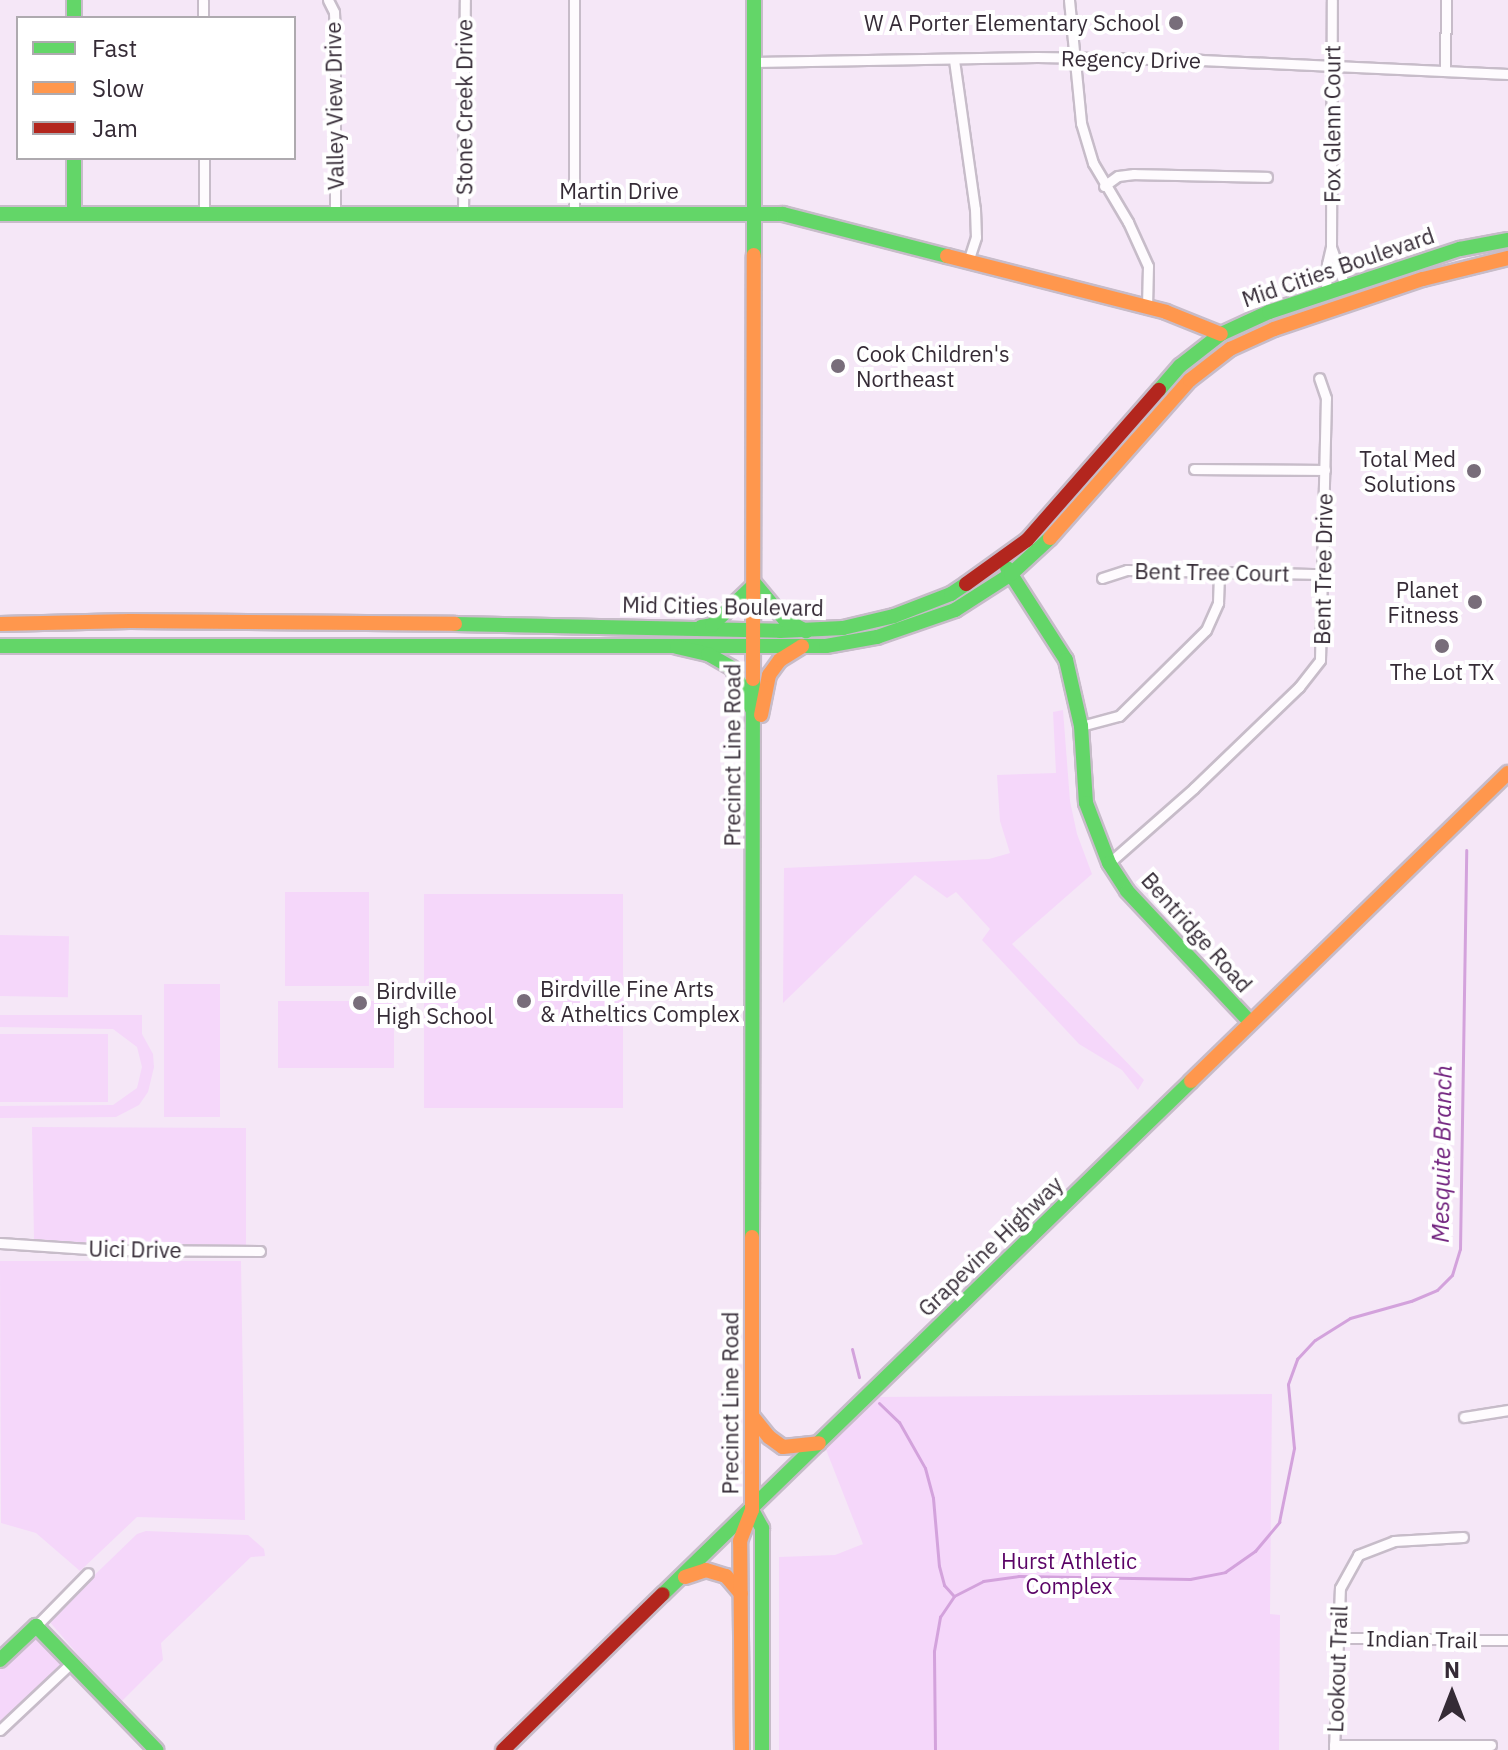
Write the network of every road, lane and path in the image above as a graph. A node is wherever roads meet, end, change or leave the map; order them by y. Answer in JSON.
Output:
{"nodes":[{"id":1,"x":328,"y":0,"type":"edge"},
{"id":2,"x":465,"y":0,"type":"edge"},
{"id":3,"x":574,"y":0,"type":"edge"},
{"id":4,"x":754,"y":0,"type":"edge"},
{"id":5,"x":1069,"y":0,"type":"edge"},
{"id":6,"x":1332,"y":0,"type":"edge"},
{"id":7,"x":1446,"y":0,"type":"edge"},
{"id":8,"x":1073,"y":58,"type":"junction"},
{"id":9,"x":954,"y":60,"type":"junction"},
{"id":10,"x":754,"y":62,"type":"junction"},
{"id":11,"x":1332,"y":67,"type":"junction"},
{"id":12,"x":1445,"y":70,"type":"junction"},
{"id":13,"x":1508,"y":74,"type":"edge"},
{"id":14,"x":74,"y":160,"type":"edge"},
{"id":15,"x":204,"y":160,"type":"edge"},
{"id":16,"x":1267,"y":177,"type":"dead end"},
{"id":17,"x":1104,"y":186,"type":"junction"},
{"id":18,"x":463,"y":213,"type":"junction"},
{"id":19,"x":574,"y":213,"type":"junction"},
{"id":20,"x":755,"y":213,"type":"junction"},
{"id":21,"x":0,"y":214,"type":"edge"},
{"id":22,"x":74,"y":214,"type":"junction"},
{"id":23,"x":204,"y":214,"type":"junction"},
{"id":24,"x":335,"y":214,"type":"junction"},
{"id":25,"x":1508,"y":240,"type":"edge"},
{"id":26,"x":1490,"y":242,"type":"junction"},
{"id":27,"x":1331,"y":247,"type":"junction"},
{"id":28,"x":1508,"y":258,"type":"edge"},
{"id":29,"x":968,"y":261,"type":"junction"},
{"id":30,"x":1492,"y":261,"type":"junction"},
{"id":31,"x":1345,"y":286,"type":"junction"},
{"id":32,"x":1326,"y":292,"type":"junction"},
{"id":33,"x":1147,"y":307,"type":"junction"},
{"id":34,"x":1221,"y":334,"type":"junction"},
{"id":35,"x":1319,"y":378,"type":"dead end"},
{"id":36,"x":1183,"y":388,"type":"junction"},
{"id":37,"x":1194,"y":469,"type":"dead end"},
{"id":38,"x":1325,"y":470,"type":"junction"},
{"id":39,"x":1002,"y":561,"type":"junction"},
{"id":40,"x":1219,"y":572,"type":"junction"},
{"id":41,"x":1011,"y":574,"type":"junction"},
{"id":42,"x":1324,"y":574,"type":"junction"},
{"id":43,"x":1102,"y":578,"type":"dead end"},
{"id":44,"x":755,"y":584,"type":"junction"},
{"id":45,"x":894,"y":616,"type":"junction"},
{"id":46,"x":223,"y":622,"type":"junction"},
{"id":47,"x":4,"y":624,"type":"edge"},
{"id":48,"x":502,"y":624,"type":"junction"},
{"id":49,"x":701,"y":627,"type":"junction"},
{"id":50,"x":755,"y":630,"type":"junction"},
{"id":51,"x":806,"y":631,"type":"junction"},
{"id":52,"x":860,"y":640,"type":"junction"},
{"id":53,"x":241,"y":645,"type":"junction"},
{"id":54,"x":5,"y":646,"type":"edge"},
{"id":55,"x":500,"y":646,"type":"junction"},
{"id":56,"x":802,"y":646,"type":"junction"},
{"id":57,"x":677,"y":647,"type":"junction"},
{"id":58,"x":755,"y":647,"type":"junction"},
{"id":59,"x":754,"y":714,"type":"junction"},
{"id":60,"x":1081,"y":726,"type":"junction"},
{"id":61,"x":754,"y":733,"type":"junction"},
{"id":62,"x":1508,"y":773,"type":"edge"},
{"id":63,"x":1109,"y":863,"type":"junction"},
{"id":64,"x":1250,"y":1022,"type":"junction"},
{"id":65,"x":0,"y":1243,"type":"edge"},
{"id":66,"x":260,"y":1251,"type":"dead end"},
{"id":67,"x":1508,"y":1410,"type":"edge"},
{"id":68,"x":752,"y":1416,"type":"junction"},
{"id":69,"x":1464,"y":1417,"type":"dead end"},
{"id":70,"x":820,"y":1443,"type":"junction"},
{"id":71,"x":752,"y":1510,"type":"junction"},
{"id":72,"x":1463,"y":1537,"type":"dead end"},
{"id":73,"x":88,"y":1573,"type":"dead end"},
{"id":74,"x":674,"y":1584,"type":"junction"},
{"id":75,"x":741,"y":1594,"type":"junction"},
{"id":76,"x":36,"y":1626,"type":"junction"},
{"id":77,"x":1337,"y":1638,"type":"junction"},
{"id":78,"x":1508,"y":1640,"type":"edge"},
{"id":79,"x":0,"y":1660,"type":"edge"},
{"id":80,"x":70,"y":1664,"type":"junction"},
{"id":81,"x":741,"y":1674,"type":"junction"},
{"id":82,"x":0,"y":1730,"type":"edge"},
{"id":83,"x":742,"y":1734,"type":"junction"},
{"id":84,"x":762,"y":1734,"type":"junction"},
{"id":85,"x":1491,"y":1745,"type":"dead end"},
{"id":86,"x":1334,"y":1747,"type":"edge"},
{"id":87,"x":156,"y":1750,"type":"edge"},
{"id":88,"x":503,"y":1750,"type":"edge"},
{"id":89,"x":742,"y":1750,"type":"edge"},
{"id":90,"x":753,"y":1750,"type":"edge"},
{"id":91,"x":762,"y":1750,"type":"edge"}],
"edges":[{"from":1,"to":24,"type":"street","name":"Valley View Drive"},
{"from":2,"to":18,"type":"street","name":"Stone Creek Drive"},
{"from":3,"to":19,"type":"street"},
{"from":4,"to":10,"type":"main road","name":"Precinct Line Road"},
{"from":5,"to":8,"type":"street"},
{"from":6,"to":11,"type":"street","name":"Fox Glenn Court"},
{"from":7,"to":12,"type":"street"},
{"from":8,"to":9,"type":"street","name":"Regency Drive"},
{"from":8,"to":11,"type":"street","name":"Regency Drive"},
{"from":8,"to":17,"type":"street"},
{"from":9,"to":10,"type":"street","name":"Regency Drive"},
{"from":9,"to":29,"type":"street"},
{"from":10,"to":20,"type":"main road","name":"Precinct Line Road"},
{"from":11,"to":12,"type":"street","name":"Regency Drive"},
{"from":11,"to":27,"type":"street","name":"Fox Glenn Court"},
{"from":12,"to":13,"type":"street","name":"Regency Drive"},
{"from":14,"to":22,"type":"main road"},
{"from":15,"to":23,"type":"street"},
{"from":16,"to":17,"type":"street"},
{"from":17,"to":33,"type":"street"},
{"from":18,"to":19,"type":"main road","name":"Martin Drive"},
{"from":18,"to":24,"type":"main road","name":"Martin Drive"},
{"from":19,"to":20,"type":"main road","name":"Martin Drive"},
{"from":20,"to":29,"type":"main road","name":"Martin Drive"},
{"from":20,"to":44,"type":"main road","name":"Precinct Line Road"},
{"from":21,"to":22,"type":"main road","name":"Martin Drive"},
{"from":22,"to":23,"type":"main road","name":"Martin Drive"},
{"from":23,"to":24,"type":"main road","name":"Martin Drive"},
{"from":25,"to":26,"type":"main road","name":"Mid Cities Boulevard"},
{"from":26,"to":30,"type":"main road"},
{"from":26,"to":31,"type":"main road","name":"Mid Cities Boulevard"},
{"from":27,"to":31,"type":"street","name":"Fox Glenn Court"},
{"from":27,"to":32,"type":"street","name":"Fox Glenn Court"},
{"from":28,"to":30,"type":"main road","name":"Mid Cities Boulevard"},
{"from":29,"to":33,"type":"main road","name":"Martin Drive"},
{"from":30,"to":36,"type":"main road","name":"Mid Cities Boulevard"},
{"from":31,"to":32,"type":"main road","name":"Mid Cities Boulevard"},
{"from":32,"to":34,"type":"main road","name":"Mid Cities Boulevard"},
{"from":33,"to":34,"type":"main road","name":"Martin Drive"},
{"from":34,"to":36,"type":"main road"},
{"from":34,"to":39,"type":"main road","name":"Mid Cities Boulevard"},
{"from":35,"to":38,"type":"street","name":"Bent Tree Drive"},
{"from":36,"to":41,"type":"main road","name":"Mid Cities Boulevard"},
{"from":37,"to":38,"type":"street"},
{"from":38,"to":42,"type":"street","name":"Bent Tree Drive"},
{"from":39,"to":41,"type":"main road","name":"Bentridge Road"},
{"from":39,"to":45,"type":"main road","name":"Mid Cities Boulevard"},
{"from":40,"to":42,"type":"street","name":"Bent Tree Court"},
{"from":40,"to":43,"type":"street","name":"Bent Tree Court"},
{"from":40,"to":60,"type":"street"},
{"from":41,"to":52,"type":"main road","name":"Mid Cities Boulevard"},
{"from":41,"to":60,"type":"main road","name":"Bentridge Road"},
{"from":42,"to":63,"type":"street","name":"Bent Tree Drive"},
{"from":44,"to":49,"type":"main road"},
{"from":44,"to":50,"type":"main road","name":"Precinct Line Road"},
{"from":44,"to":51,"type":"main road"},
{"from":45,"to":51,"type":"main road","name":"Mid Cities Boulevard"},
{"from":45,"to":52,"type":"main road"},
{"from":46,"to":47,"type":"main road","name":"Mid Cities Boulevard"},
{"from":46,"to":48,"type":"main road","name":"Mid Cities Boulevard"},
{"from":46,"to":53,"type":"main road"},
{"from":47,"to":54,"type":"main road"},
{"from":48,"to":49,"type":"main road","name":"Mid Cities Boulevard"},
{"from":48,"to":55,"type":"main road"},
{"from":49,"to":50,"type":"main road","name":"Mid Cities Boulevard"},
{"from":50,"to":51,"type":"main road","name":"Mid Cities Boulevard"},
{"from":50,"to":58,"type":"main road","name":"Precinct Line Road"},
{"from":52,"to":56,"type":"main road","name":"Mid Cities Boulevard"},
{"from":53,"to":54,"type":"main road","name":"Mid Cities Boulevard"},
{"from":53,"to":55,"type":"main road","name":"Mid Cities Boulevard"},
{"from":55,"to":57,"type":"main road","name":"Mid Cities Boulevard"},
{"from":56,"to":58,"type":"main road","name":"Mid Cities Boulevard"},
{"from":56,"to":61,"type":"main road"},
{"from":57,"to":58,"type":"main road","name":"Mid Cities Boulevard"},
{"from":57,"to":59,"type":"main road"},
{"from":58,"to":59,"type":"main road","name":"Precinct Line Road"},
{"from":59,"to":61,"type":"main road","name":"Precinct Line Road"},
{"from":60,"to":63,"type":"main road","name":"Bentridge Road"},
{"from":61,"to":68,"type":"main road","name":"Precinct Line Road"},
{"from":62,"to":64,"type":"main road","name":"Grapevine Highway"},
{"from":63,"to":64,"type":"main road","name":"Bentridge Road"},
{"from":64,"to":70,"type":"main road","name":"Grapevine Highway"},
{"from":65,"to":66,"type":"street","name":"Uici Drive"},
{"from":67,"to":69,"type":"street"},
{"from":68,"to":70,"type":"main road"},
{"from":68,"to":71,"type":"main road","name":"Precinct Line Road"},
{"from":70,"to":71,"type":"main road","name":"Grapevine Highway"},
{"from":71,"to":74,"type":"main road","name":"Grapevine Highway"},
{"from":71,"to":75,"type":"main road","name":"Precinct Line Road"},
{"from":71,"to":84,"type":"main road","name":"Precinct Line Road"},
{"from":72,"to":77,"type":"street","name":"Lookout Trail"},
{"from":73,"to":76,"type":"street"},
{"from":74,"to":75,"type":"main road"},
{"from":74,"to":88,"type":"main road","name":"Grapevine Highway"},
{"from":75,"to":81,"type":"main road","name":"Precinct Line Road"},
{"from":76,"to":79,"type":"main road"},
{"from":76,"to":80,"type":"main road"},
{"from":77,"to":78,"type":"street","name":"Indian Trail"},
{"from":77,"to":86,"type":"street","name":"Lookout Trail"},
{"from":80,"to":82,"type":"street"},
{"from":80,"to":87,"type":"main road"},
{"from":81,"to":83,"type":"main road","name":"Precinct Line Road"},
{"from":81,"to":84,"type":"main road"},
{"from":83,"to":89,"type":"main road","name":"Precinct Line Road"},
{"from":83,"to":90,"type":"main road"},
{"from":84,"to":91,"type":"main road","name":"Precinct Line Road"},
{"from":85,"to":86,"type":"street"}]}
